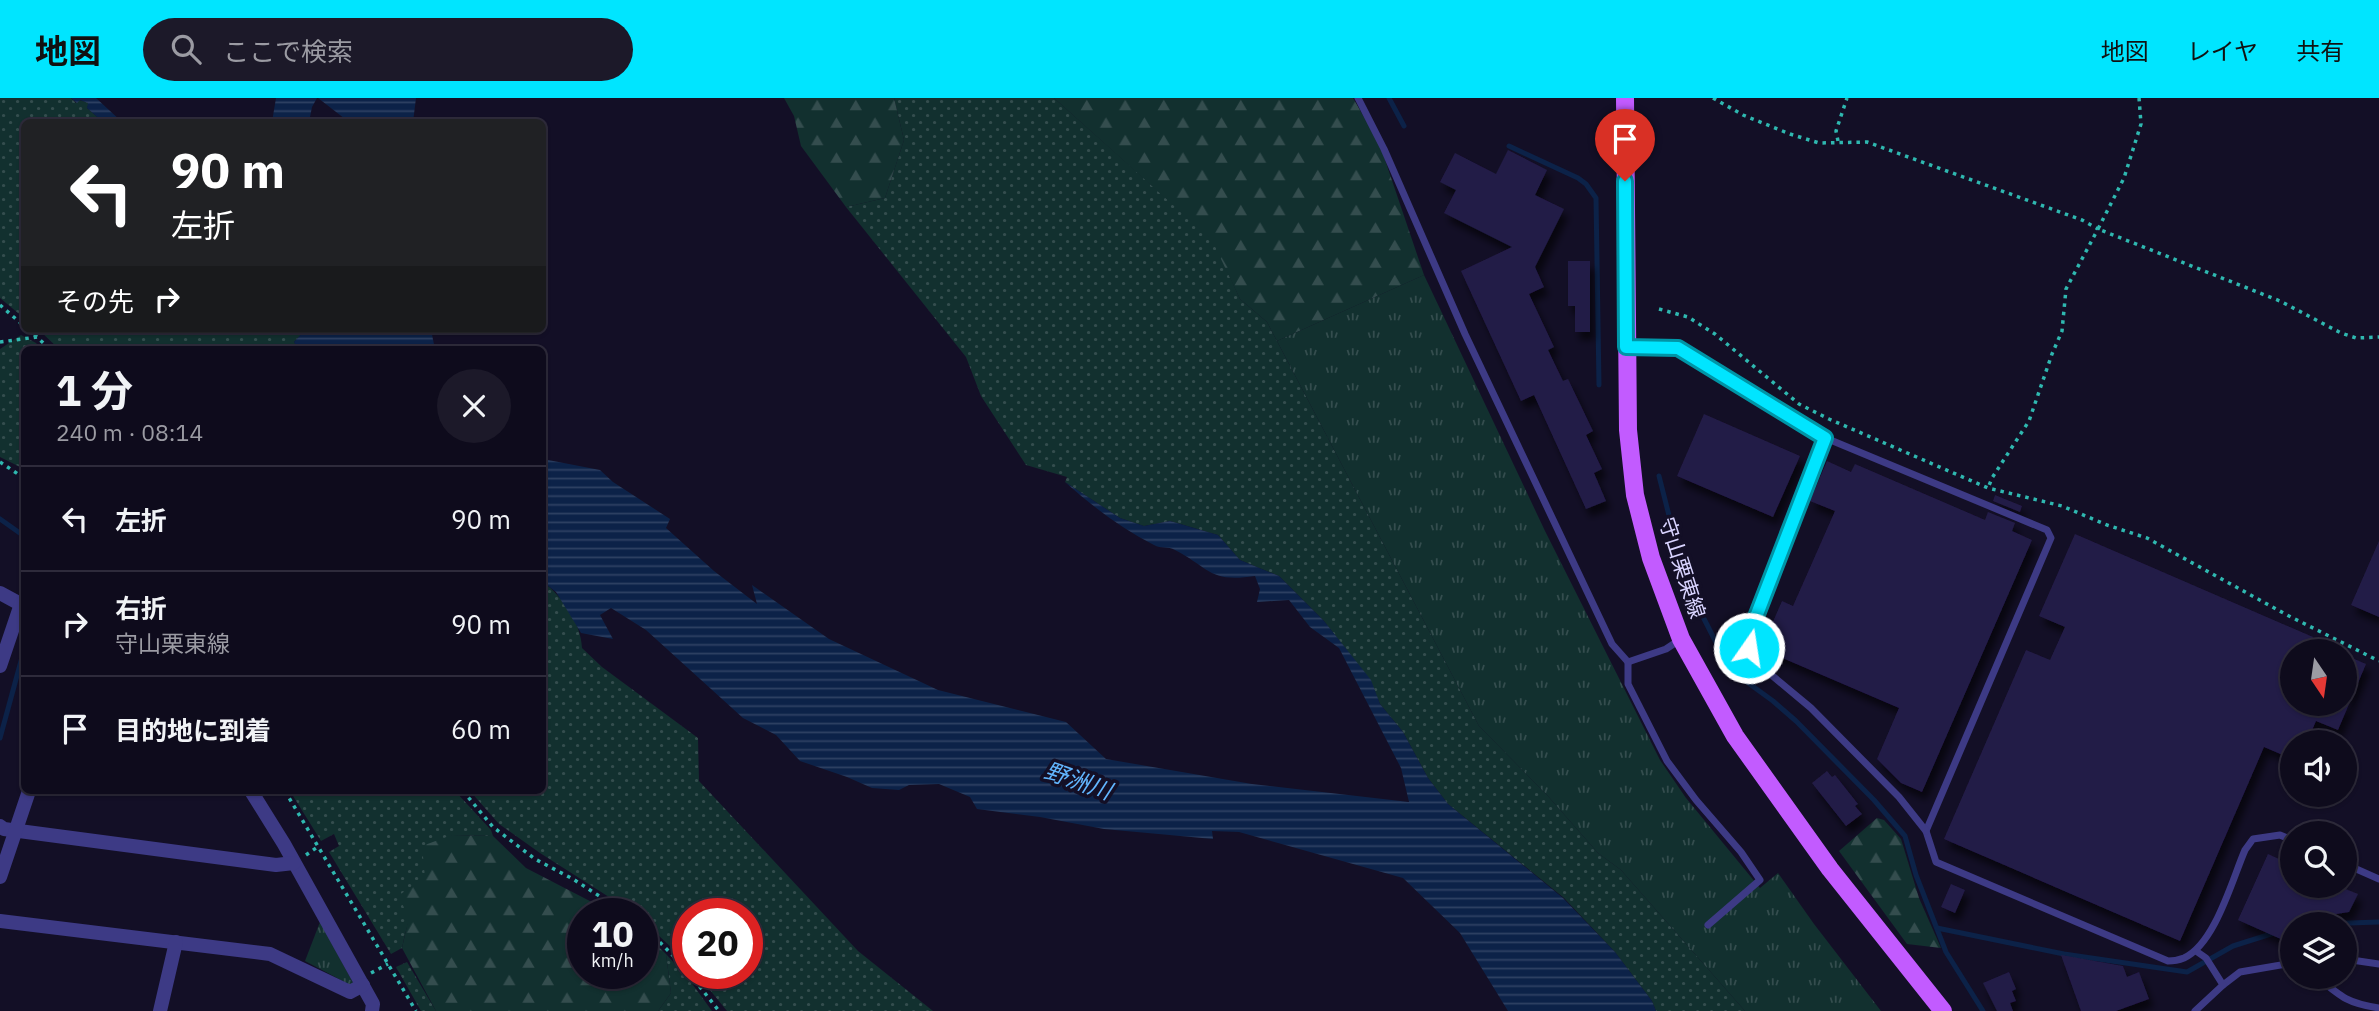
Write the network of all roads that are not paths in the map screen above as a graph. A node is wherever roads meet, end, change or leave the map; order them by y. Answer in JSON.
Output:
{"nodes":[{"id":1,"x":1358,"y":98,"type":"edge"},
{"id":2,"x":1625,"y":98,"type":"edge"},
{"id":3,"x":1626,"y":347,"type":"junction"},
{"id":4,"x":1825,"y":438,"type":"junction"},
{"id":5,"x":0,"y":593,"type":"edge"},
{"id":6,"x":21,"y":604,"type":"edge"},
{"id":7,"x":21,"y":610,"type":"edge"},
{"id":8,"x":1681,"y":639,"type":"junction"},
{"id":9,"x":1628,"y":662,"type":"junction"},
{"id":10,"x":0,"y":666,"type":"edge"},
{"id":11,"x":28,"y":794,"type":"edge"},
{"id":12,"x":253,"y":794,"type":"edge"},
{"id":13,"x":0,"y":827,"type":"edge"},
{"id":14,"x":16,"y":831,"type":"junction"},
{"id":15,"x":1926,"y":831,"type":"junction"},
{"id":16,"x":2280,"y":835,"type":"edge"},
{"id":17,"x":295,"y":863,"type":"junction"},
{"id":18,"x":2357,"y":869,"type":"edge"},
{"id":19,"x":0,"y":877,"type":"edge"},
{"id":20,"x":2379,"y":879,"type":"edge"},
{"id":21,"x":0,"y":921,"type":"edge"},
{"id":22,"x":1708,"y":925,"type":"dead end"},
{"id":23,"x":176,"y":942,"type":"junction"},
{"id":24,"x":2196,"y":951,"type":"junction"},
{"id":25,"x":2357,"y":961,"type":"edge"},
{"id":26,"x":2379,"y":964,"type":"edge"},
{"id":27,"x":2280,"y":965,"type":"edge"},
{"id":28,"x":363,"y":985,"type":"junction"},
{"id":29,"x":2223,"y":985,"type":"junction"},
{"id":30,"x":2332,"y":989,"type":"edge"},
{"id":31,"x":2379,"y":1008,"type":"edge"},
{"id":32,"x":160,"y":1011,"type":"edge"},
{"id":33,"x":372,"y":1011,"type":"edge"},
{"id":34,"x":1942,"y":1011,"type":"edge"},
{"id":35,"x":2195,"y":1011,"type":"edge"}],
"edges":[{"from":1,"to":9,"type":"lane"},
{"from":2,"to":3,"type":"main road","name":"守山栗東線"},
{"from":3,"to":4,"type":"lane"},
{"from":3,"to":8,"type":"main road","name":"守山栗東線"},
{"from":4,"to":15,"type":"lane"},
{"from":4,"to":15,"type":"lane"},
{"from":5,"to":6,"type":"street"},
{"from":7,"to":10,"type":"street"},
{"from":8,"to":9,"type":"lane"},
{"from":8,"to":34,"type":"main road","name":"守山栗東線"},
{"from":9,"to":22,"type":"lane"},
{"from":11,"to":14,"type":"street"},
{"from":12,"to":17,"type":"street"},
{"from":13,"to":14,"type":"street"},
{"from":14,"to":17,"type":"street"},
{"from":14,"to":19,"type":"street"},
{"from":15,"to":24,"type":"lane"},
{"from":16,"to":24,"type":"lane"},
{"from":17,"to":28,"type":"street"},
{"from":18,"to":20,"type":"lane"},
{"from":21,"to":23,"type":"street"},
{"from":23,"to":28,"type":"street"},
{"from":23,"to":32,"type":"street"},
{"from":24,"to":29,"type":"lane"},
{"from":25,"to":26,"type":"lane"},
{"from":27,"to":29,"type":"lane"},
{"from":28,"to":33,"type":"street"},
{"from":29,"to":35,"type":"lane"},
{"from":30,"to":31,"type":"lane"}]}
